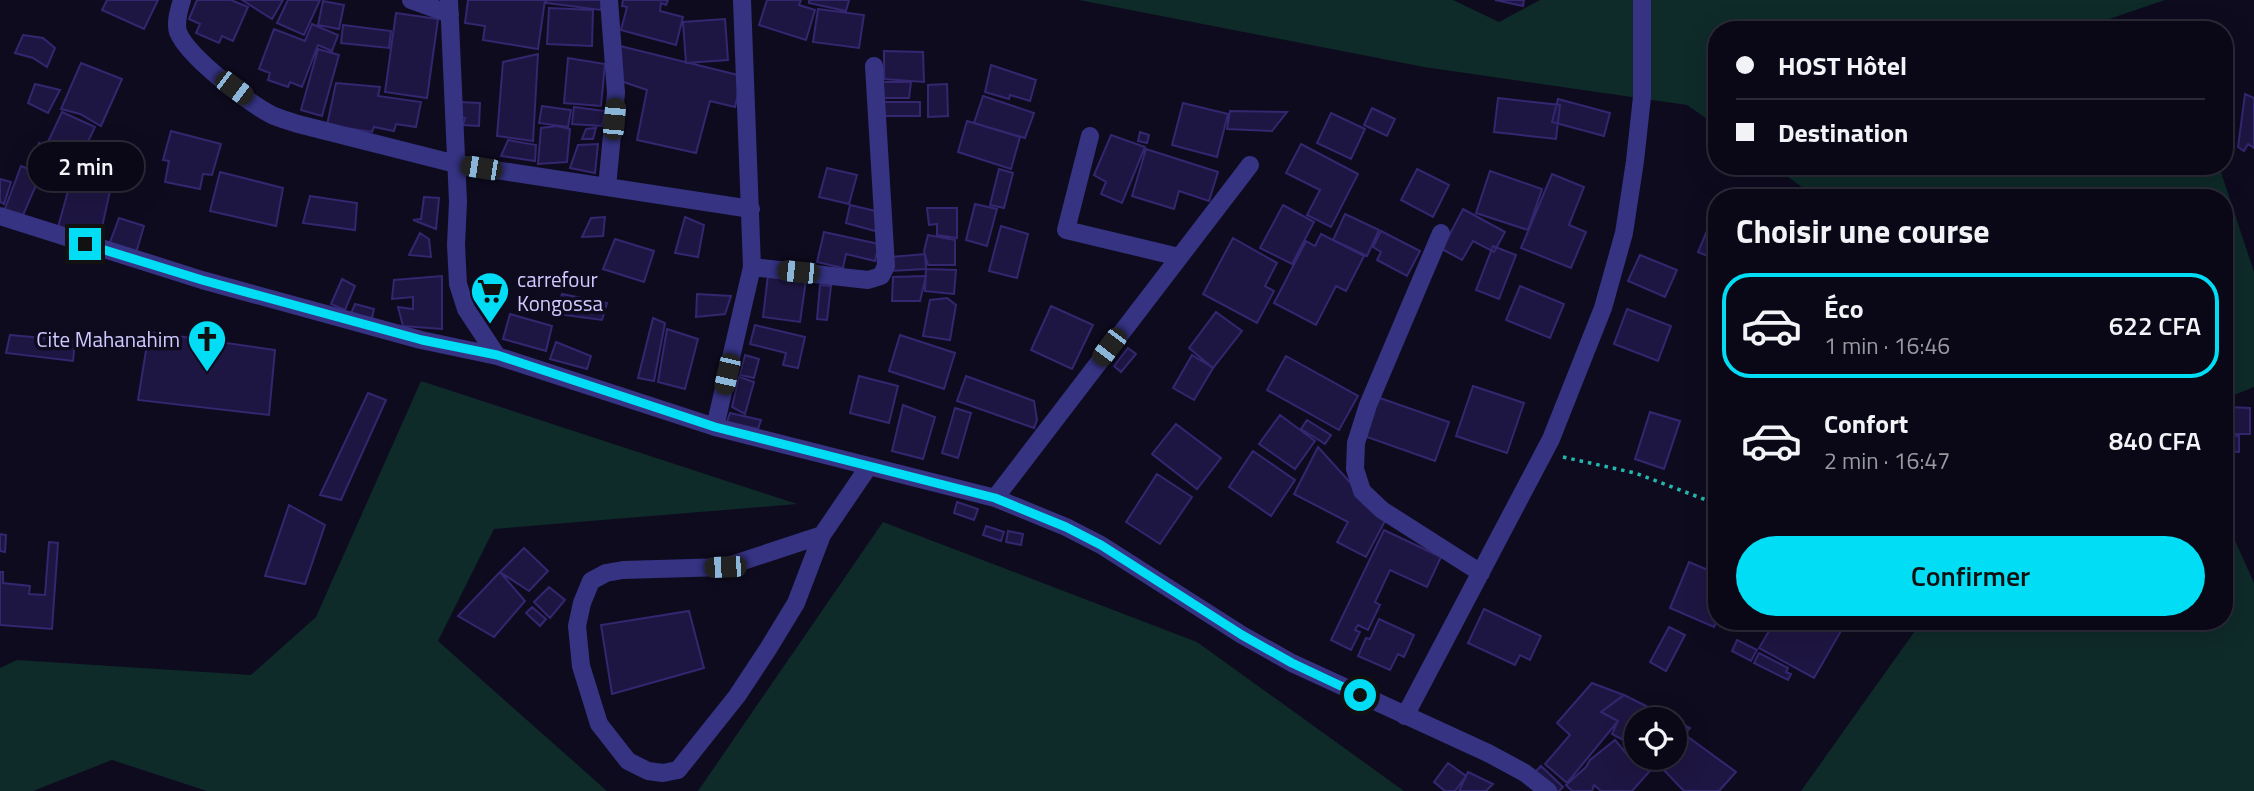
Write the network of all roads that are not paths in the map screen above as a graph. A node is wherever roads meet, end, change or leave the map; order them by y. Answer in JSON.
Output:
{"nodes":[{"id":1,"x":182,"y":0,"type":"edge"},
{"id":2,"x":411,"y":0,"type":"edge"},
{"id":3,"x":609,"y":0,"type":"edge"},
{"id":4,"x":742,"y":0,"type":"edge"},
{"id":5,"x":1642,"y":0,"type":"edge"},
{"id":6,"x":449,"y":7,"type":"edge"},
{"id":7,"x":874,"y":66,"type":"dead end"},
{"id":8,"x":1090,"y":135,"type":"dead end"},
{"id":9,"x":456,"y":164,"type":"junction"},
{"id":10,"x":1250,"y":165,"type":"dead end"},
{"id":11,"x":607,"y":187,"type":"junction"},
{"id":12,"x":751,"y":209,"type":"junction"},
{"id":13,"x":0,"y":216,"type":"edge"},
{"id":14,"x":1441,"y":233,"type":"dead end"},
{"id":15,"x":1179,"y":257,"type":"junction"},
{"id":16,"x":752,"y":267,"type":"junction"},
{"id":17,"x":497,"y":355,"type":"junction"},
{"id":18,"x":715,"y":427,"type":"junction"},
{"id":19,"x":869,"y":466,"type":"junction"},
{"id":20,"x":995,"y":498,"type":"junction"},
{"id":21,"x":822,"y":535,"type":"junction"},
{"id":22,"x":1481,"y":573,"type":"junction"},
{"id":23,"x":1405,"y":716,"type":"junction"},
{"id":24,"x":1548,"y":791,"type":"edge"}],
"edges":[{"from":1,"to":9,"type":"street"},
{"from":2,"to":6,"type":"street"},
{"from":3,"to":11,"type":"street"},
{"from":4,"to":12,"type":"street"},
{"from":5,"to":22,"type":"street"},
{"from":6,"to":9,"type":"street"},
{"from":7,"to":16,"type":"street"},
{"from":8,"to":15,"type":"street"},
{"from":9,"to":11,"type":"street"},
{"from":9,"to":17,"type":"street"},
{"from":10,"to":15,"type":"street"},
{"from":11,"to":12,"type":"street"},
{"from":12,"to":16,"type":"street"},
{"from":13,"to":17,"type":"street"},
{"from":14,"to":22,"type":"street"},
{"from":15,"to":20,"type":"street"},
{"from":16,"to":18,"type":"street"},
{"from":17,"to":18,"type":"street"},
{"from":18,"to":19,"type":"street"},
{"from":19,"to":20,"type":"street"},
{"from":19,"to":21,"type":"street"},
{"from":20,"to":23,"type":"street"},
{"from":21,"to":21,"type":"street"},
{"from":22,"to":23,"type":"street"},
{"from":23,"to":24,"type":"street"}]}
